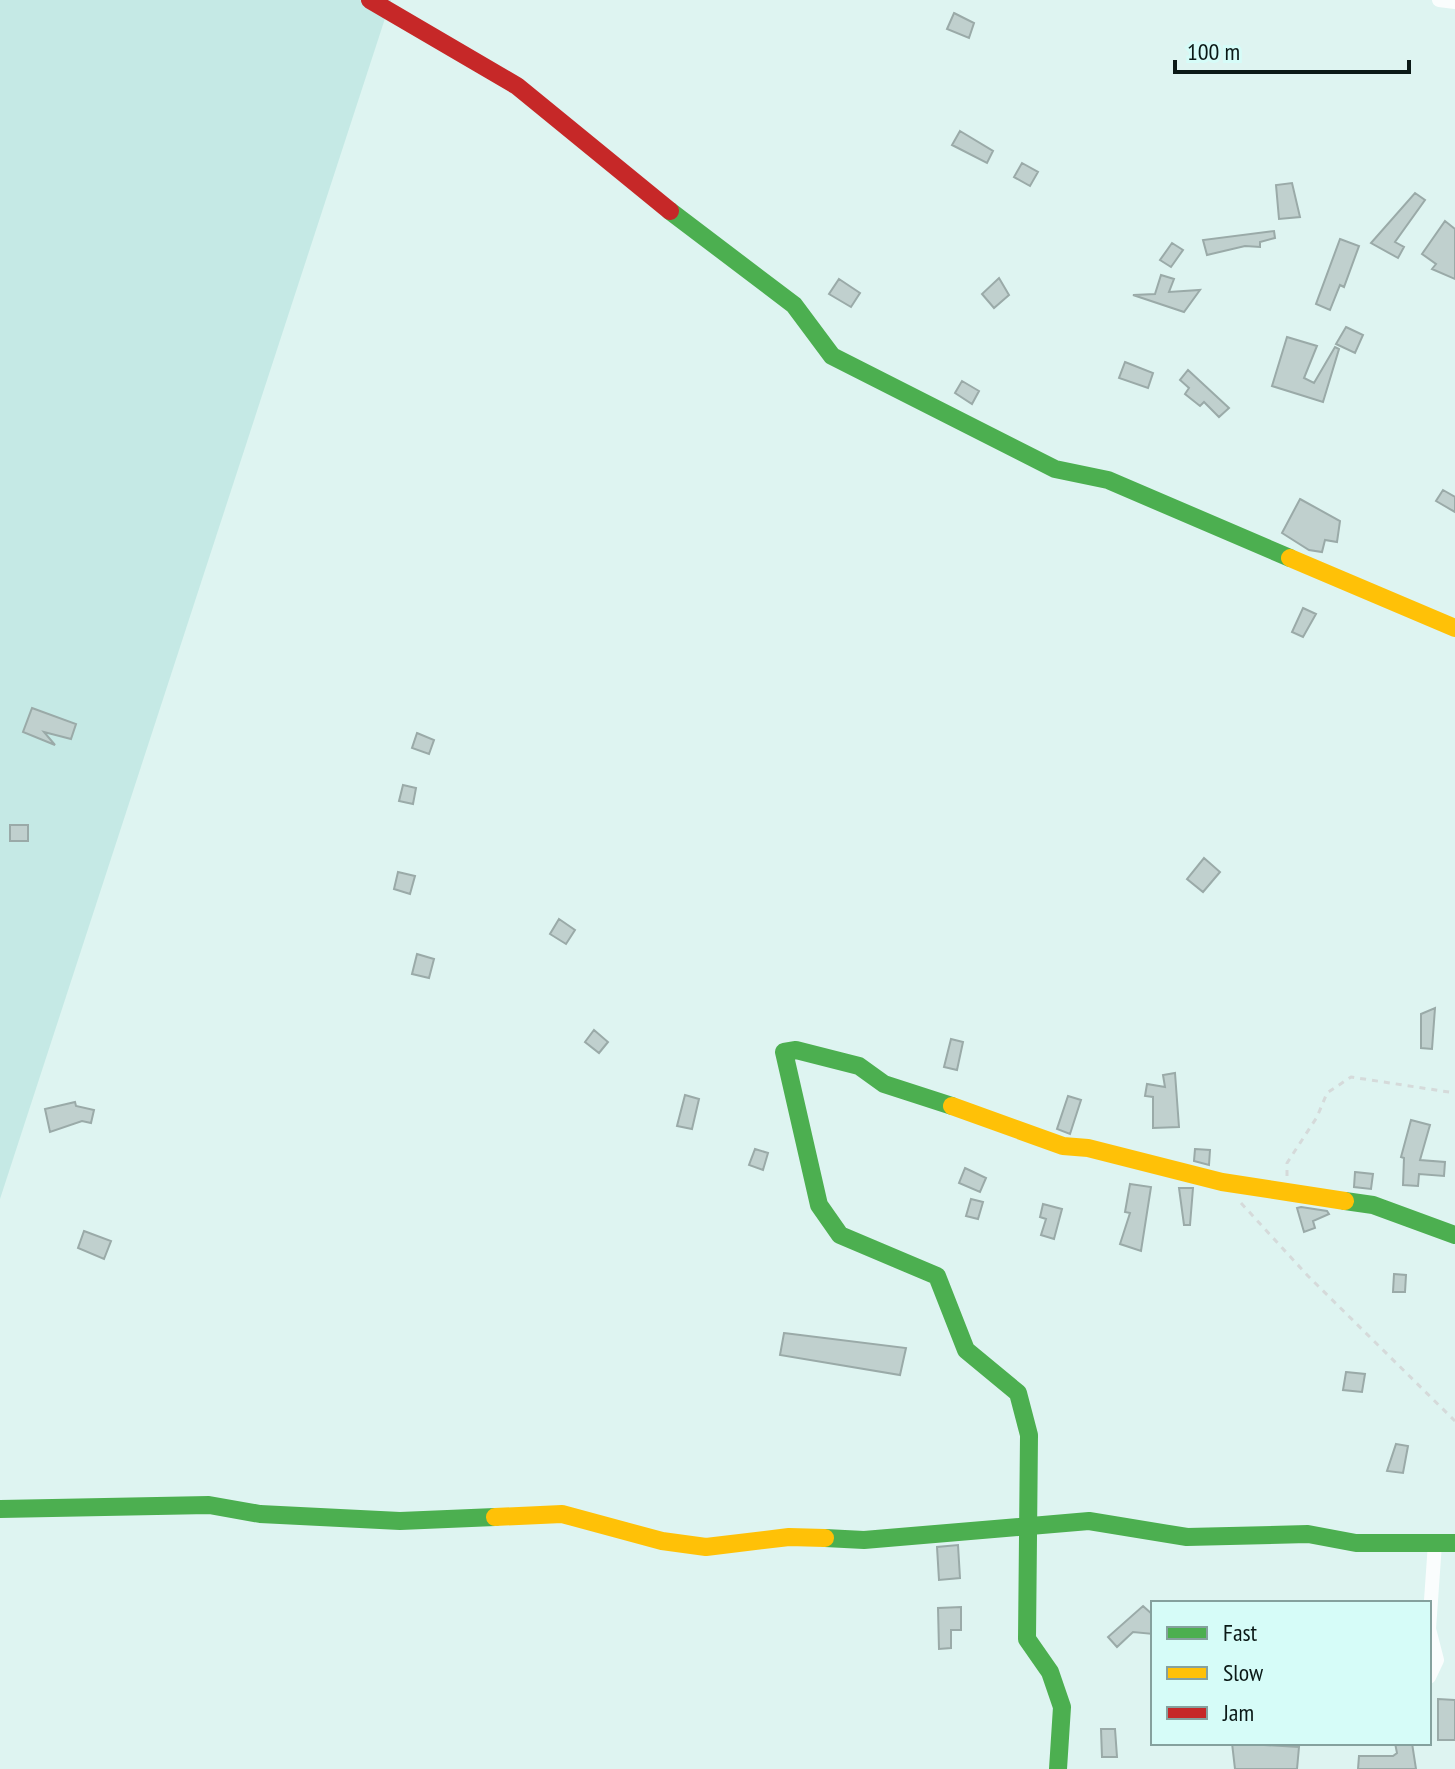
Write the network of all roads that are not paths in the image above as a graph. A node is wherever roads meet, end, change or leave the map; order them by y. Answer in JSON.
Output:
{"nodes":[{"id":1,"x":370,"y":0,"type":"edge"},
{"id":2,"x":1439,"y":0,"type":"edge"},
{"id":3,"x":1455,"y":2,"type":"edge"},
{"id":4,"x":1455,"y":628,"type":"edge"},
{"id":5,"x":1455,"y":1235,"type":"edge"},
{"id":6,"x":0,"y":1509,"type":"edge"},
{"id":7,"x":1030,"y":1523,"type":"junction"},
{"id":8,"x":1435,"y":1543,"type":"junction"},
{"id":9,"x":1455,"y":1543,"type":"edge"},
{"id":10,"x":1431,"y":1601,"type":"edge"},
{"id":11,"x":1431,"y":1637,"type":"edge"},
{"id":12,"x":1431,"y":1673,"type":"edge"},
{"id":13,"x":1058,"y":1769,"type":"edge"}],
"edges":[{"from":1,"to":4,"type":"street"},
{"from":2,"to":3,"type":"street"},
{"from":5,"to":7,"type":"street"},
{"from":6,"to":7,"type":"street"},
{"from":7,"to":8,"type":"street"},
{"from":7,"to":13,"type":"street"},
{"from":8,"to":9,"type":"street"},
{"from":8,"to":10,"type":"street"},
{"from":11,"to":12,"type":"street"}]}
